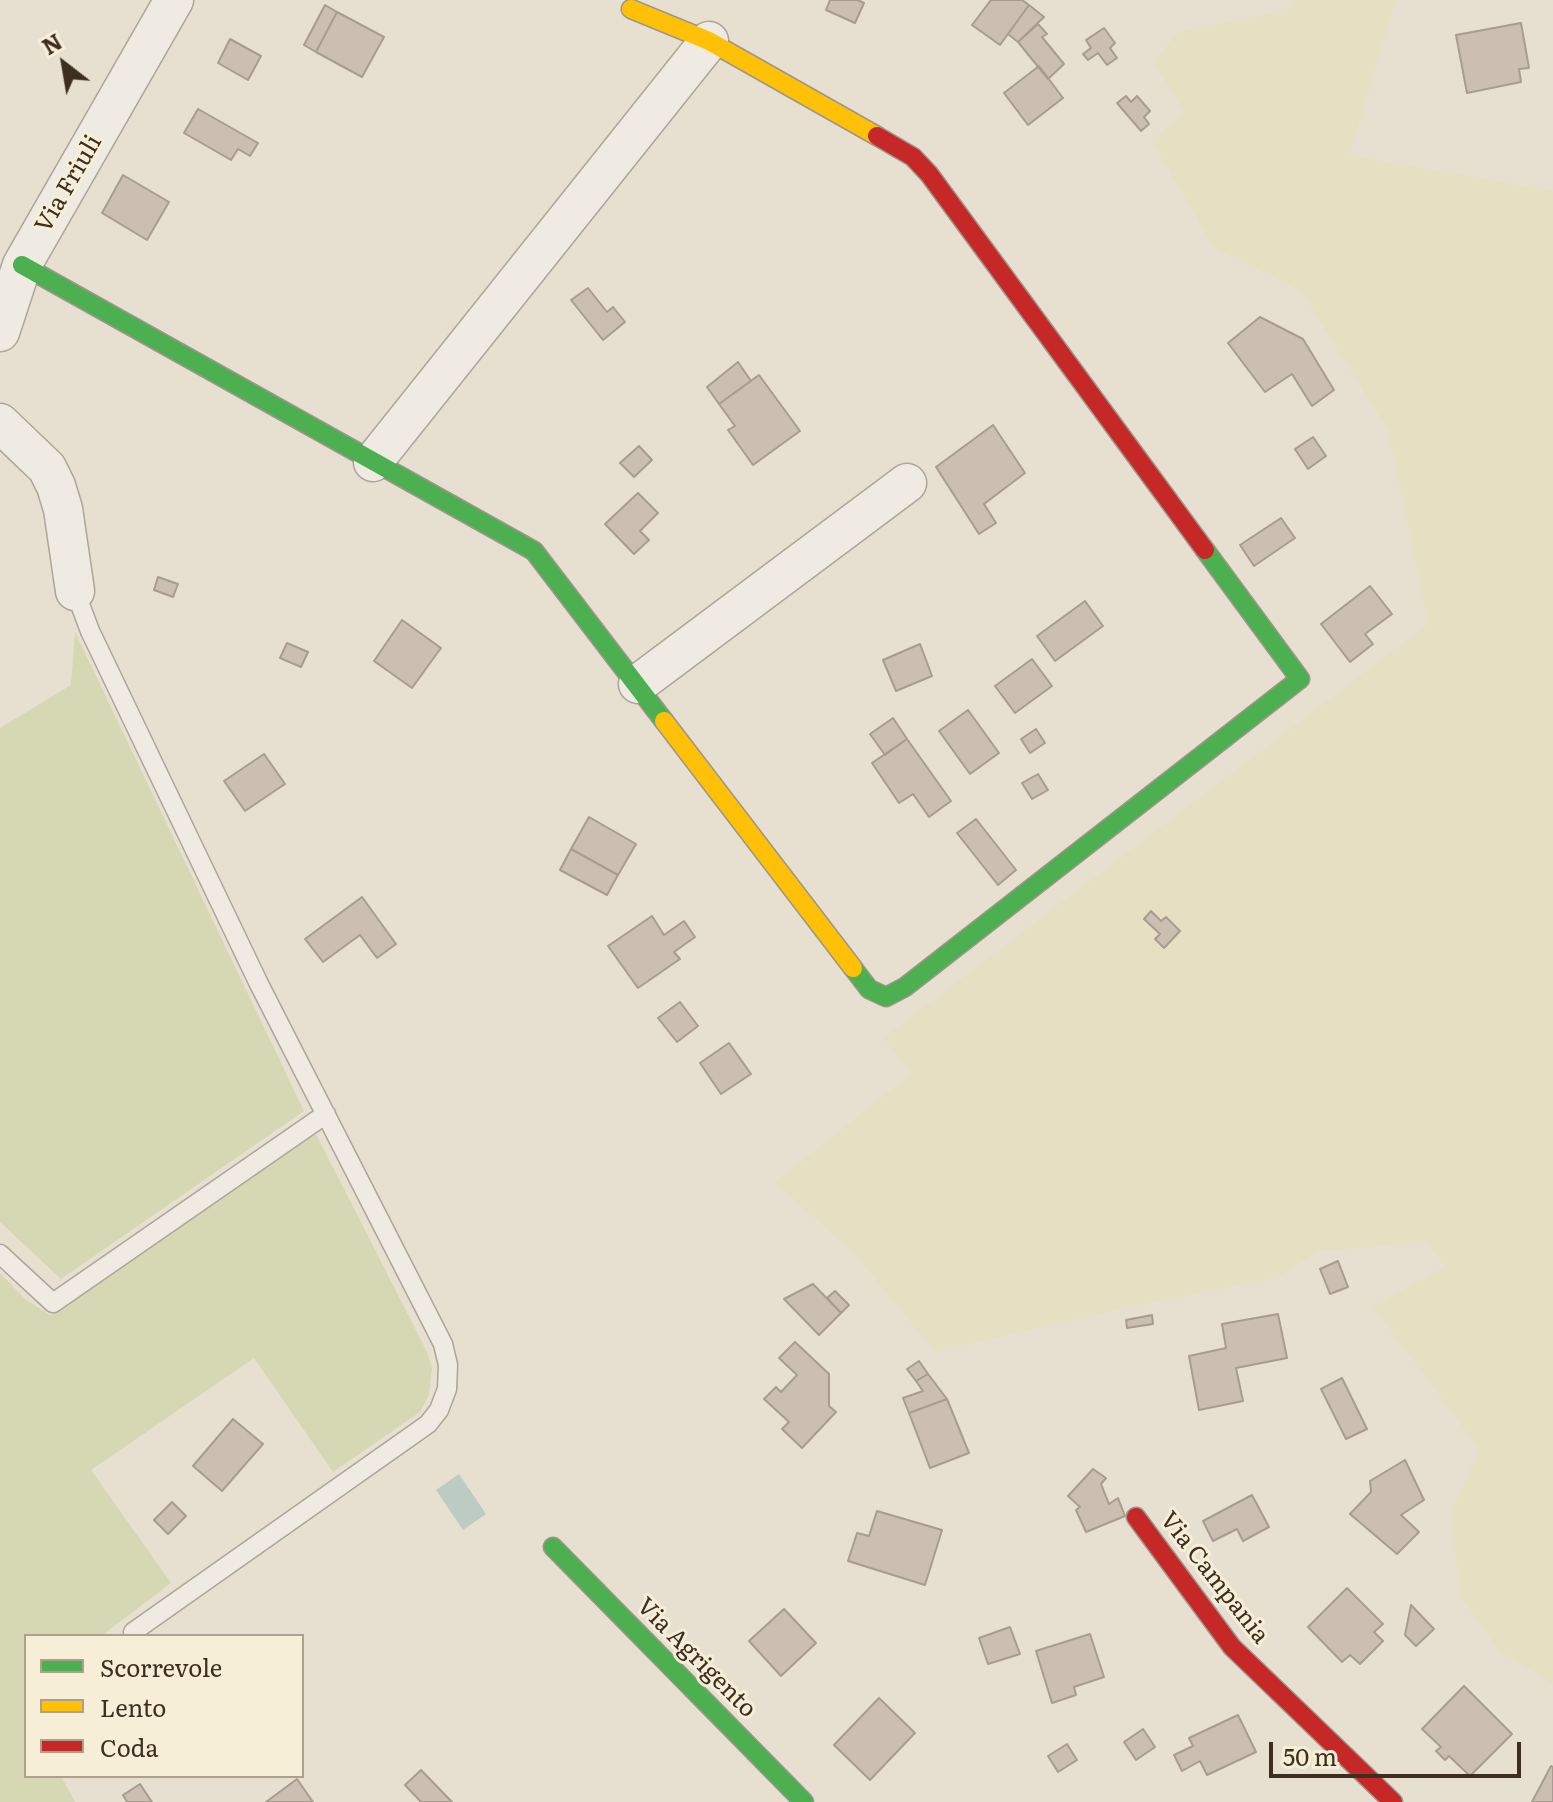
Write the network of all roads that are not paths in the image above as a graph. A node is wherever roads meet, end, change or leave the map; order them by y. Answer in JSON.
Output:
{"nodes":[{"id":1,"x":174,"y":0,"type":"edge"},
{"id":2,"x":631,"y":9,"type":"dead end"},
{"id":3,"x":709,"y":41,"type":"junction"},
{"id":4,"x":22,"y":265,"type":"junction"},
{"id":5,"x":0,"y":328,"type":"edge"},
{"id":6,"x":0,"y":423,"type":"edge"},
{"id":7,"x":373,"y":462,"type":"junction"},
{"id":8,"x":907,"y":483,"type":"dead end"},
{"id":9,"x":75,"y":591,"type":"joint"},
{"id":10,"x":638,"y":684,"type":"junction"},
{"id":11,"x":326,"y":1114,"type":"junction"},
{"id":12,"x":0,"y":1254,"type":"edge"},
{"id":13,"x":1136,"y":1517,"type":"dead end"},
{"id":14,"x":553,"y":1547,"type":"dead end"},
{"id":15,"x":133,"y":1632,"type":"dead end"},
{"id":16,"x":804,"y":1802,"type":"edge"},
{"id":17,"x":1393,"y":1802,"type":"edge"}],
"edges":[{"from":1,"to":4,"type":"street","name":"Via Friuli"},
{"from":2,"to":3,"type":"street"},
{"from":3,"to":7,"type":"street"},
{"from":3,"to":10,"type":"street"},
{"from":4,"to":5,"type":"street","name":"Via Friuli"},
{"from":4,"to":7,"type":"street"},
{"from":6,"to":9,"type":"street"},
{"from":7,"to":10,"type":"street"},
{"from":8,"to":10,"type":"street"},
{"from":9,"to":11,"type":"lane"},
{"from":11,"to":12,"type":"lane"},
{"from":11,"to":15,"type":"lane"},
{"from":13,"to":17,"type":"street","name":"Via Campania"},
{"from":14,"to":16,"type":"street","name":"Via Agrigento"}]}
